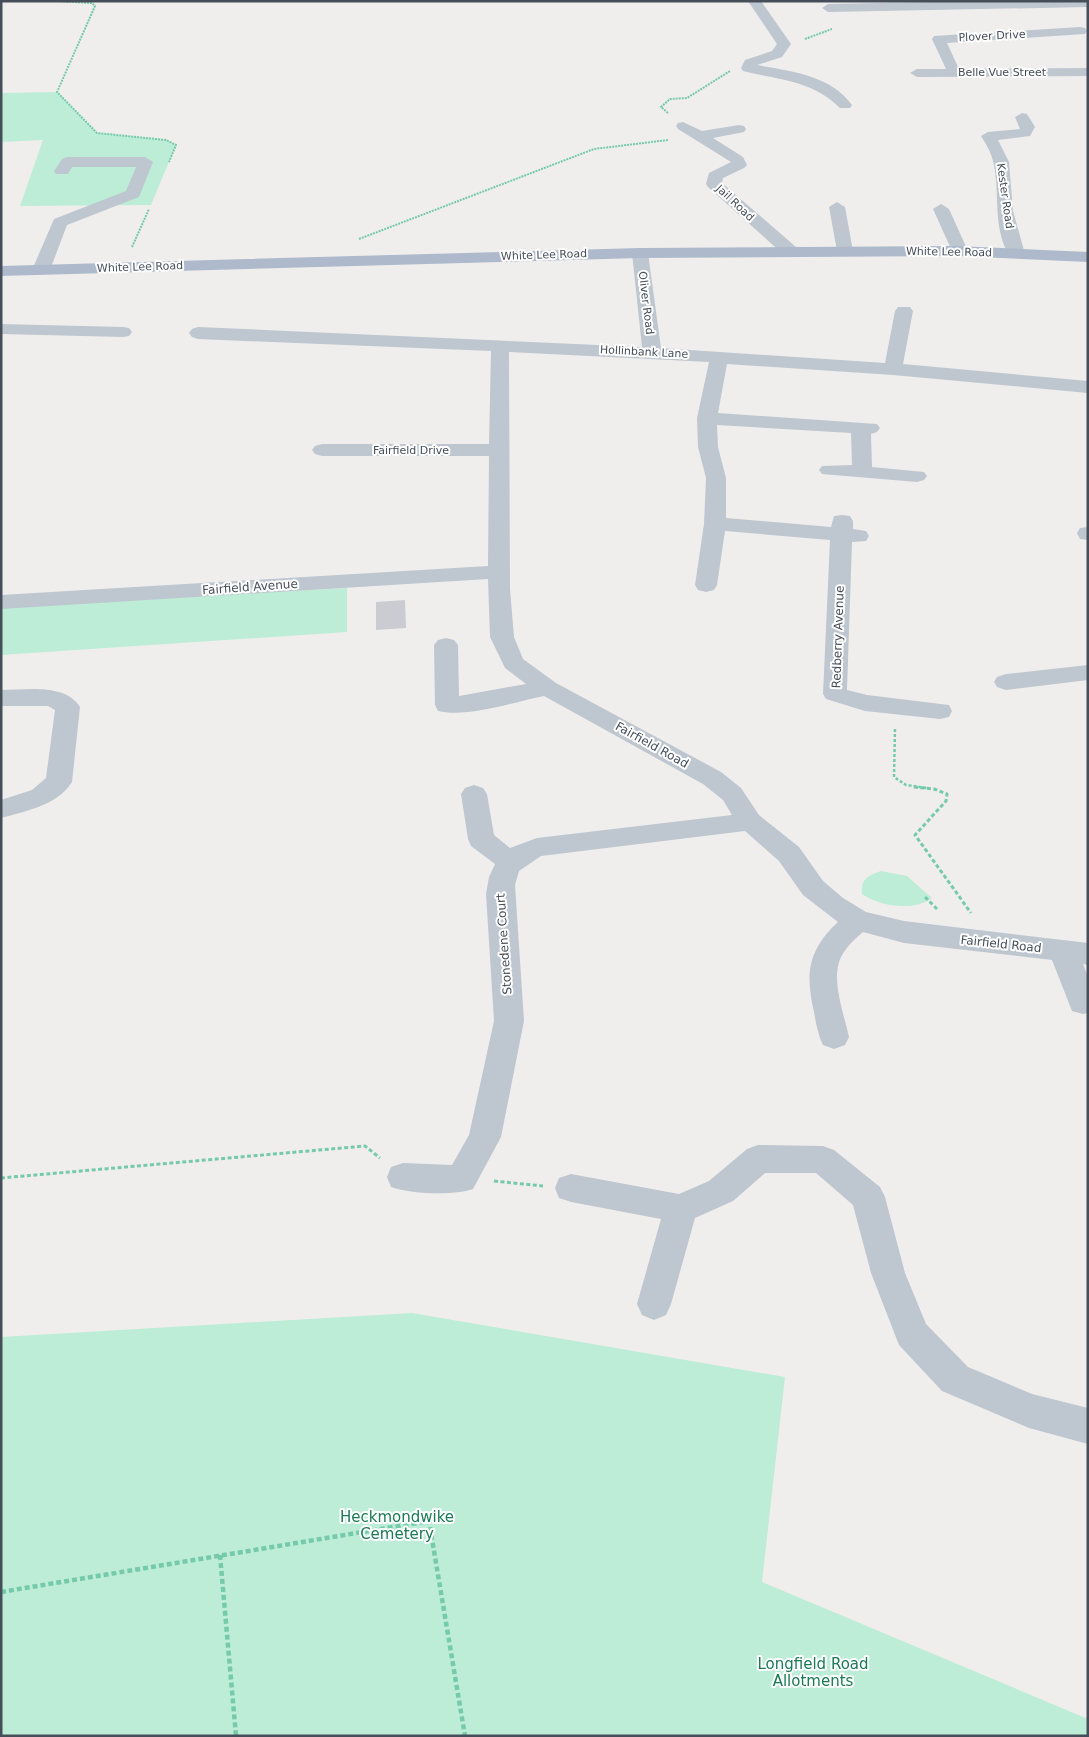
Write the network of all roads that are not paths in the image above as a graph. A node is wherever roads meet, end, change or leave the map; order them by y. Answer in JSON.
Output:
{"nodes":[{"id":1,"x":754,"y":1,"type":"edge"},
{"id":2,"x":1085,"y":2,"type":"edge"},
{"id":3,"x":828,"y":8,"type":"dead end"},
{"id":4,"x":1080,"y":31,"type":"dead end"},
{"id":5,"x":954,"y":72,"type":"junction"},
{"id":6,"x":1088,"y":72,"type":"edge"},
{"id":7,"x":917,"y":73,"type":"dead end"},
{"id":8,"x":845,"y":105,"type":"dead end"},
{"id":9,"x":1022,"y":117,"type":"dead end"},
{"id":10,"x":683,"y":126,"type":"road end"},
{"id":11,"x":739,"y":129,"type":"dead end"},
{"id":12,"x":699,"y":136,"type":"junction"},
{"id":13,"x":62,"y":170,"type":"dead end"},
{"id":14,"x":837,"y":207,"type":"dead end"},
{"id":15,"x":940,"y":208,"type":"dead end"},
{"id":16,"x":790,"y":251,"type":"junction"},
{"id":17,"x":845,"y":251,"type":"junction"},
{"id":18,"x":960,"y":251,"type":"junction"},
{"id":19,"x":640,"y":253,"type":"junction"},
{"id":20,"x":1017,"y":254,"type":"junction"},
{"id":21,"x":1088,"y":257,"type":"edge"},
{"id":22,"x":41,"y":270,"type":"junction"},
{"id":23,"x":1,"y":271,"type":"edge"},
{"id":24,"x":904,"y":311,"type":"dead end"},
{"id":25,"x":1,"y":329,"type":"edge"},
{"id":26,"x":123,"y":332,"type":"dead end"},
{"id":27,"x":198,"y":332,"type":"dead end"},
{"id":28,"x":500,"y":345,"type":"junction"},
{"id":29,"x":652,"y":353,"type":"junction"},
{"id":30,"x":719,"y":357,"type":"junction"},
{"id":31,"x":894,"y":369,"type":"junction"},
{"id":32,"x":1088,"y":387,"type":"edge"},
{"id":33,"x":707,"y":418,"type":"junction"},
{"id":34,"x":322,"y":450,"type":"dead end"},
{"id":35,"x":499,"y":450,"type":"junction"},
{"id":36,"x":829,"y":470,"type":"dead end"},
{"id":37,"x":862,"y":473,"type":"junction"},
{"id":38,"x":917,"y":476,"type":"dead end"},
{"id":39,"x":713,"y":534,"type":"junction"},
{"id":40,"x":499,"y":572,"type":"junction"},
{"id":41,"x":706,"y":585,"type":"dead end"},
{"id":42,"x":1,"y":602,"type":"edge"},
{"id":43,"x":446,"y":645,"type":"dead end"},
{"id":44,"x":1088,"y":672,"type":"edge"},
{"id":45,"x":1006,"y":682,"type":"dead end"},
{"id":46,"x":547,"y":688,"type":"junction"},
{"id":47,"x":1,"y":698,"type":"edge"},
{"id":48,"x":940,"y":710,"type":"dead end"},
{"id":49,"x":474,"y":794,"type":"dead end"},
{"id":50,"x":1,"y":809,"type":"edge"},
{"id":51,"x":750,"y":821,"type":"junction"},
{"id":52,"x":510,"y":862,"type":"junction"},
{"id":53,"x":857,"y":920,"type":"junction"},
{"id":54,"x":1076,"y":953,"type":"edge"},
{"id":55,"x":1083,"y":1003,"type":"dead end"},
{"id":56,"x":834,"y":1037,"type":"dead end"},
{"id":57,"x":403,"y":1177,"type":"road end"},
{"id":58,"x":571,"y":1188,"type":"road end"},
{"id":59,"x":681,"y":1209,"type":"junction"},
{"id":60,"x":654,"y":1304,"type":"dead end"},
{"id":61,"x":1088,"y":1426,"type":"edge"}],
"edges":[{"from":1,"to":8,"type":"street"},
{"from":2,"to":3,"type":"street"},
{"from":4,"to":5,"type":"street","name":"Plover Drive"},
{"from":5,"to":6,"type":"street","name":"Belle Vue Street"},
{"from":5,"to":7,"type":"street","name":"Belle Vue Street"},
{"from":9,"to":20,"type":"street","name":"Kester Road"},
{"from":10,"to":12,"type":"street","name":"Jail Road"},
{"from":11,"to":12,"type":"street"},
{"from":12,"to":16,"type":"street","name":"Jail Road"},
{"from":13,"to":22,"type":"street"},
{"from":14,"to":17,"type":"street"},
{"from":15,"to":18,"type":"street"},
{"from":16,"to":17,"type":"main road","name":"White Lee Road"},
{"from":16,"to":19,"type":"main road","name":"White Lee Road"},
{"from":17,"to":18,"type":"main road","name":"White Lee Road"},
{"from":18,"to":20,"type":"main road","name":"White Lee Road"},
{"from":19,"to":22,"type":"main road","name":"White Lee Road"},
{"from":19,"to":29,"type":"street","name":"Oliver Road"},
{"from":20,"to":21,"type":"main road","name":"White Lee Road"},
{"from":22,"to":23,"type":"main road","name":"White Lee Road"},
{"from":24,"to":31,"type":"street"},
{"from":25,"to":26,"type":"street"},
{"from":27,"to":28,"type":"street","name":"Hollinbank Lane"},
{"from":28,"to":29,"type":"street","name":"Hollinbank Lane"},
{"from":28,"to":35,"type":"street","name":"Fairfield Road"},
{"from":29,"to":30,"type":"street","name":"Hollinbank Lane"},
{"from":30,"to":31,"type":"street","name":"Hollinbank Lane"},
{"from":30,"to":33,"type":"street"},
{"from":31,"to":32,"type":"street","name":"Hollinbank Lane"},
{"from":33,"to":37,"type":"street"},
{"from":33,"to":39,"type":"street"},
{"from":34,"to":35,"type":"street","name":"Fairfield Drive"},
{"from":35,"to":40,"type":"street","name":"Fairfield Road"},
{"from":36,"to":37,"type":"street"},
{"from":37,"to":38,"type":"street"},
{"from":39,"to":41,"type":"street"},
{"from":39,"to":48,"type":"street","name":"Redberry Avenue"},
{"from":40,"to":42,"type":"street","name":"Fairfield Avenue"},
{"from":40,"to":46,"type":"street","name":"Fairfield Road"},
{"from":43,"to":46,"type":"street"},
{"from":44,"to":45,"type":"street"},
{"from":46,"to":51,"type":"street","name":"Fairfield Road"},
{"from":47,"to":50,"type":"street"},
{"from":49,"to":52,"type":"street"},
{"from":51,"to":52,"type":"street"},
{"from":51,"to":53,"type":"street","name":"Fairfield Road"},
{"from":52,"to":57,"type":"street","name":"Stonedene Court"},
{"from":53,"to":54,"type":"street","name":"Fairfield Road"},
{"from":53,"to":56,"type":"street"},
{"from":54,"to":55,"type":"street","name":"Fairfield Road"},
{"from":58,"to":59,"type":"street"},
{"from":59,"to":60,"type":"street"},
{"from":59,"to":61,"type":"street"}]}
